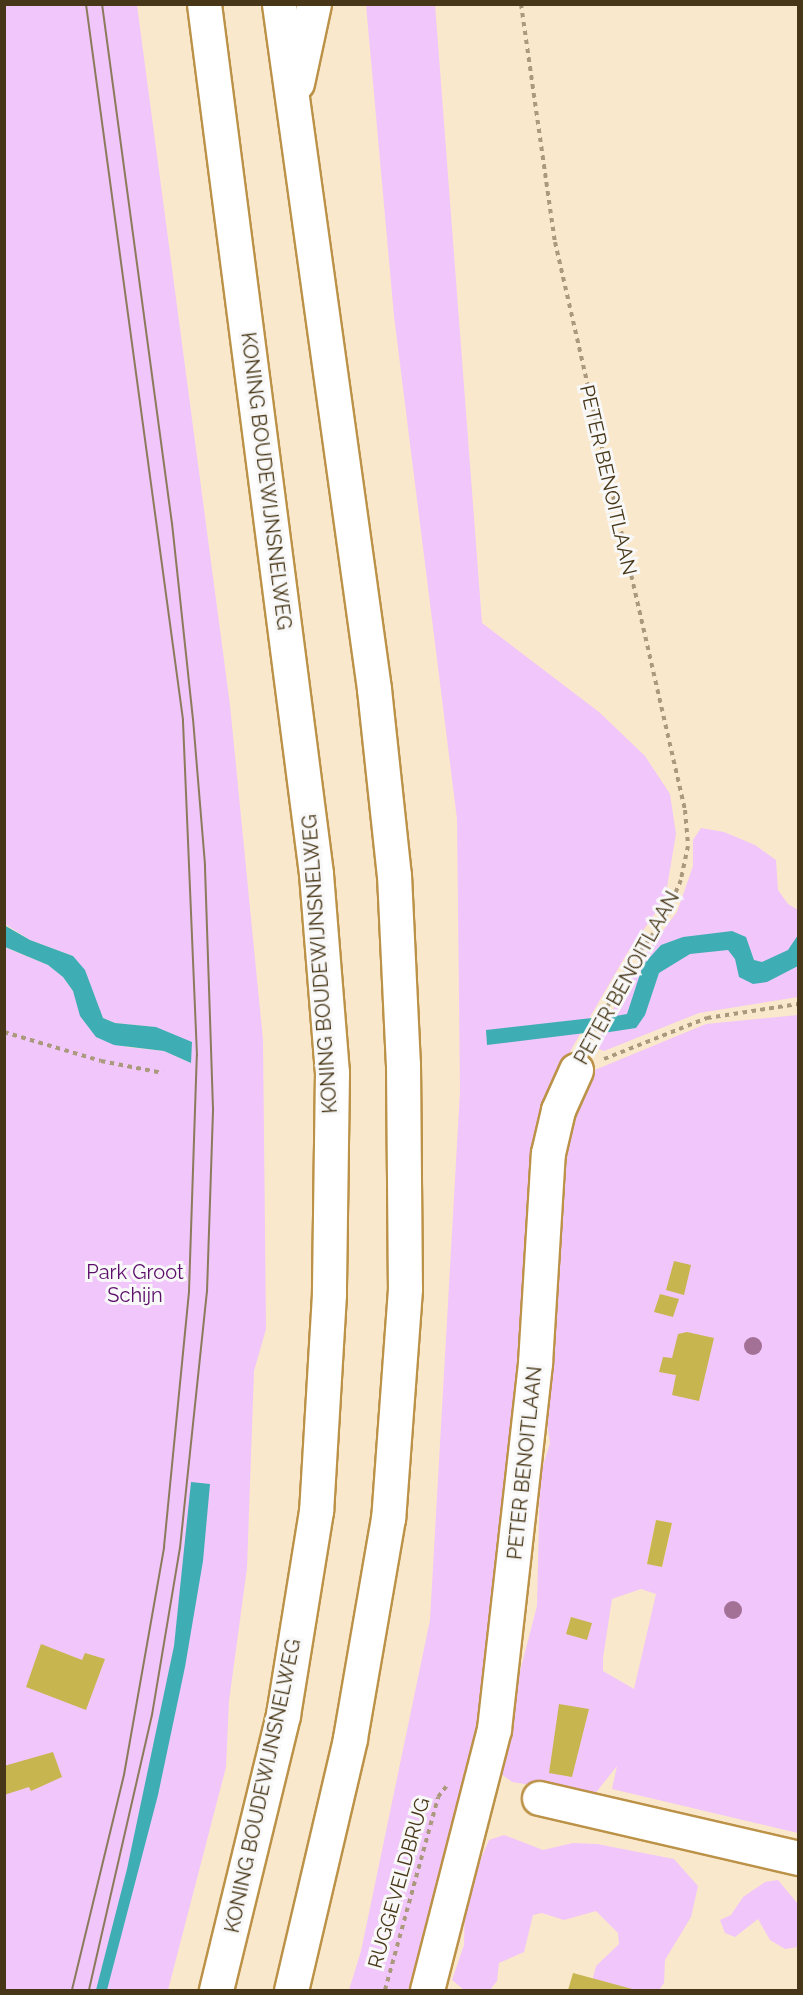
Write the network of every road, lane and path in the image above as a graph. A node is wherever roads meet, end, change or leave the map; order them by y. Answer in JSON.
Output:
{"nodes":[{"id":1,"x":204,"y":4,"type":"edge"},
{"id":2,"x":279,"y":4,"type":"edge"},
{"id":3,"x":314,"y":4,"type":"edge"},
{"id":4,"x":521,"y":4,"type":"edge"},
{"id":5,"x":293,"y":105,"type":"junction"},
{"id":6,"x":798,"y":1004,"type":"edge"},
{"id":7,"x":4,"y":1032,"type":"edge"},
{"id":8,"x":576,"y":1070,"type":"junction"},
{"id":9,"x":163,"y":1073,"type":"dead end"},
{"id":10,"x":480,"y":1787,"type":"junction"},
{"id":11,"x":539,"y":1798,"type":"dead end"},
{"id":12,"x":798,"y":1858,"type":"edge"},
{"id":13,"x":216,"y":1990,"type":"edge"},
{"id":14,"x":291,"y":1990,"type":"edge"},
{"id":15,"x":385,"y":1990,"type":"edge"},
{"id":16,"x":426,"y":1990,"type":"edge"}],
"edges":[{"from":1,"to":13,"type":"main road","name":"KONING BOUDEWIJNSNELWEG"},
{"from":2,"to":5,"type":"main road"},
{"from":3,"to":5,"type":"main road"},
{"from":4,"to":8,"type":"path","name":"PETER BENOITLAAN"},
{"from":5,"to":14,"type":"main road"},
{"from":6,"to":8,"type":"path"},
{"from":7,"to":9,"type":"path"},
{"from":8,"to":10,"type":"main road","name":"PETER BENOITLAAN"},
{"from":10,"to":15,"type":"path","name":"RUGGEVELDBRUG"},
{"from":10,"to":16,"type":"main road","name":"PETER BENOITLAAN"},
{"from":11,"to":12,"type":"main road"}]}
